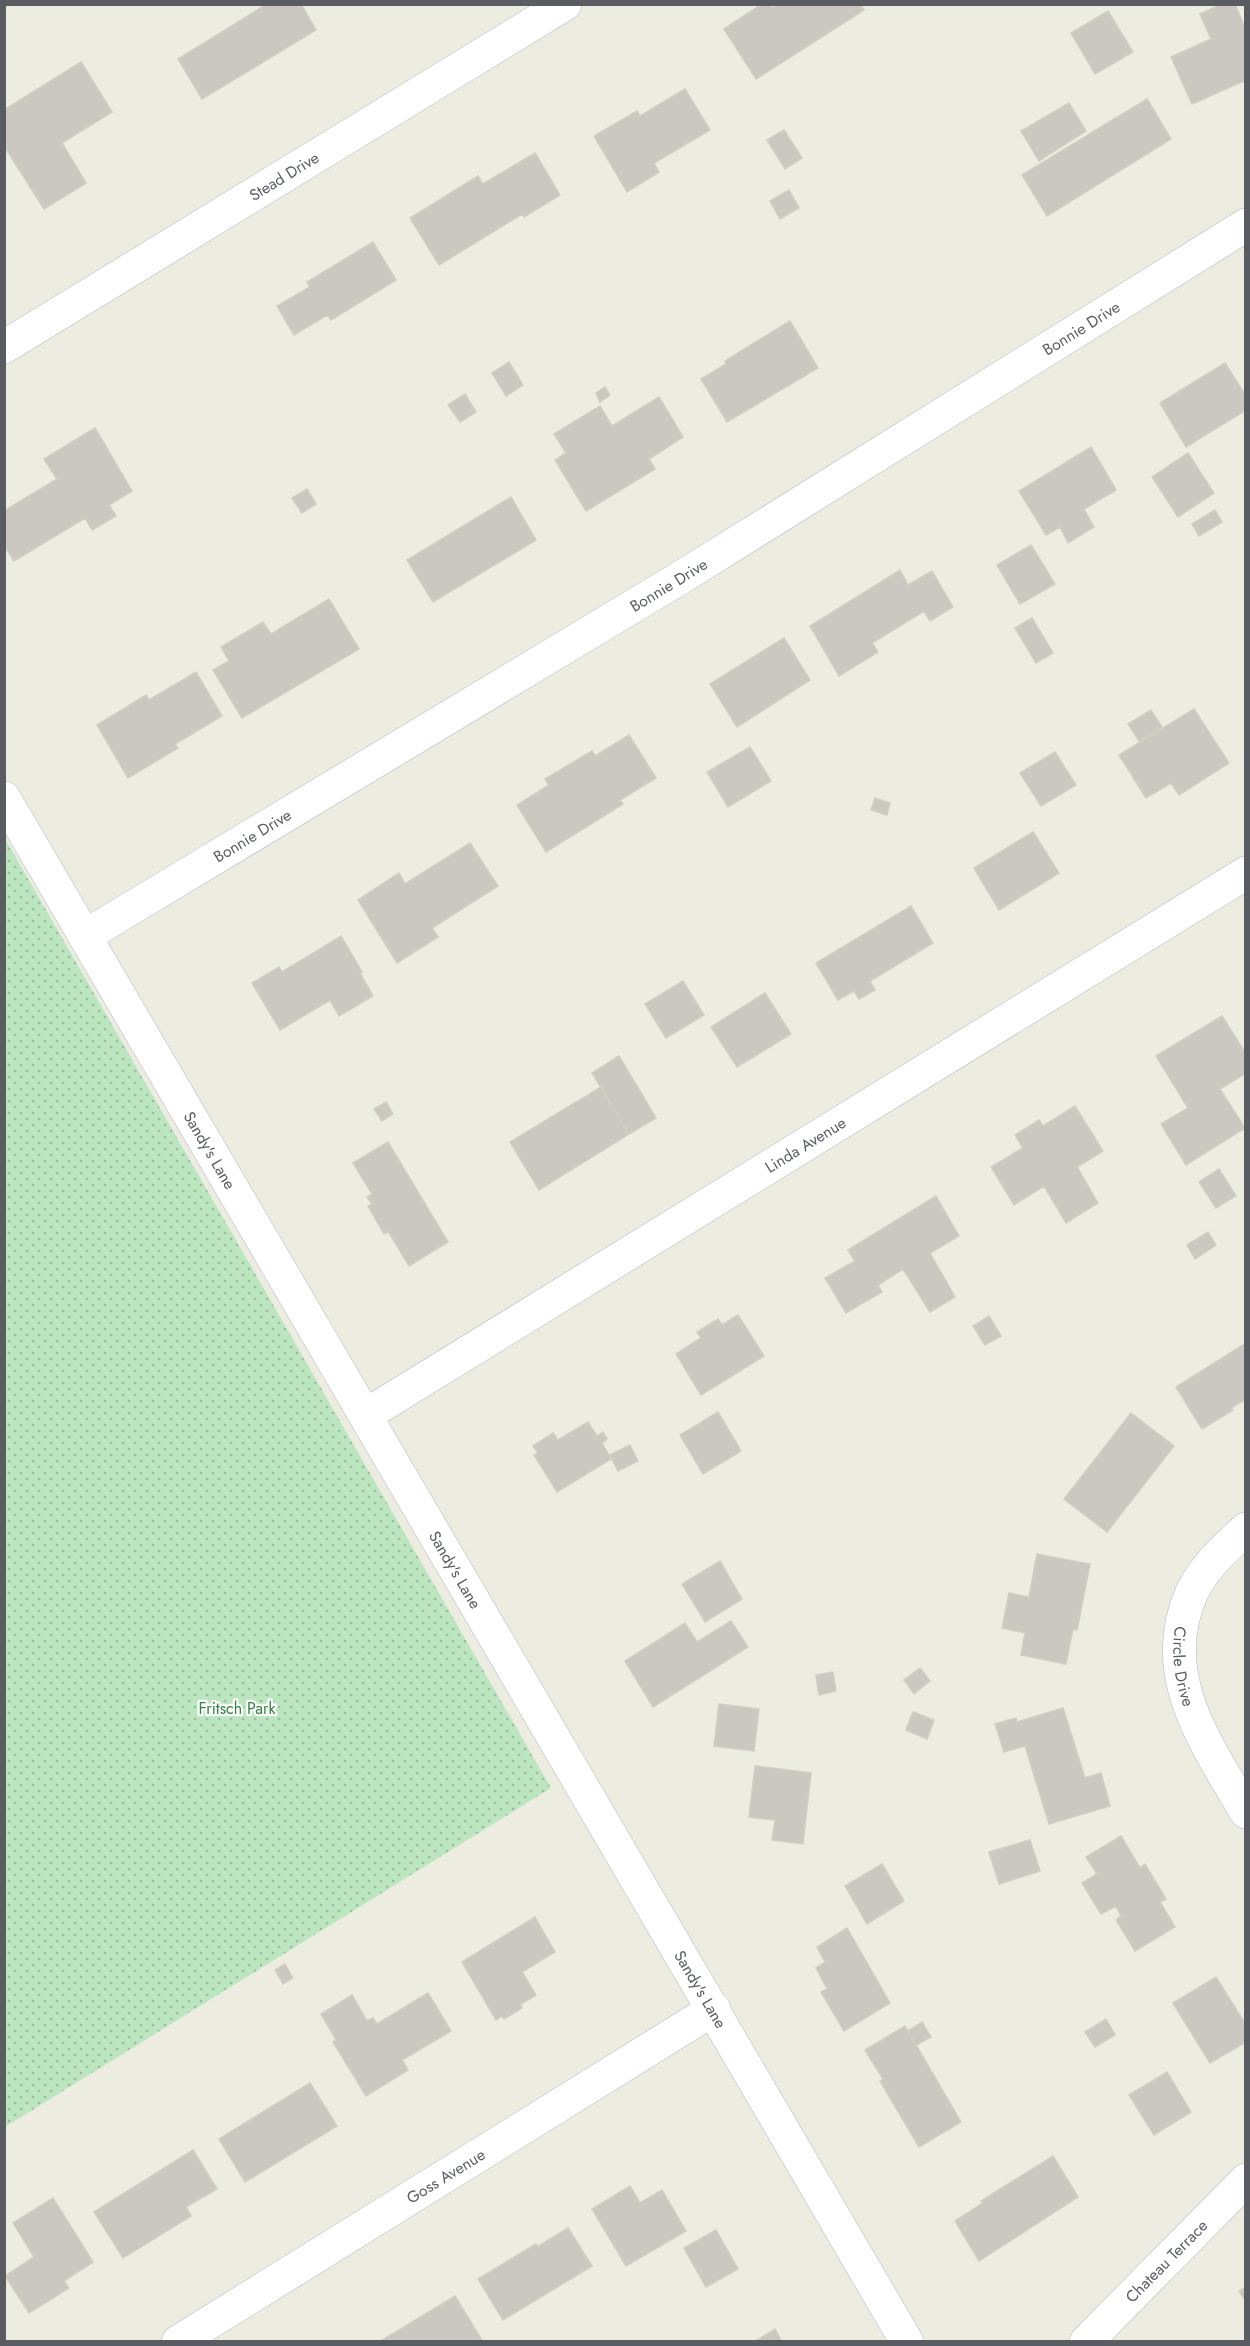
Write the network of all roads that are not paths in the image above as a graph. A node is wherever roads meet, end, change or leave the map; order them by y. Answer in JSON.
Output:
{"nodes":[{"id":1,"x":565,"y":4,"type":"edge"},
{"id":2,"x":1245,"y":225,"type":"edge"},
{"id":3,"x":4,"y":347,"type":"edge"},
{"id":4,"x":4,"y":798,"type":"edge"},
{"id":5,"x":1245,"y":873,"type":"edge"},
{"id":6,"x":85,"y":936,"type":"junction"},
{"id":7,"x":366,"y":1415,"type":"junction"},
{"id":8,"x":1245,"y":1529,"type":"edge"},
{"id":9,"x":1245,"y":1812,"type":"edge"},
{"id":10,"x":714,"y":2009,"type":"junction"},
{"id":11,"x":1245,"y":2180,"type":"edge"},
{"id":12,"x":177,"y":2342,"type":"edge"},
{"id":13,"x":907,"y":2342,"type":"edge"},
{"id":14,"x":1086,"y":2342,"type":"edge"}],
"edges":[{"from":1,"to":3,"type":"street","name":"Stead Drive"},
{"from":2,"to":6,"type":"street","name":"Bonnie Drive"},
{"from":4,"to":6,"type":"street","name":"Sandy's Lane"},
{"from":5,"to":7,"type":"street","name":"Linda Avenue"},
{"from":6,"to":7,"type":"street","name":"Sandy's Lane"},
{"from":7,"to":10,"type":"street","name":"Sandy's Lane"},
{"from":8,"to":9,"type":"street","name":"Circle Drive"},
{"from":10,"to":12,"type":"street","name":"Goss Avenue"},
{"from":10,"to":13,"type":"street","name":"Sandy's Lane"},
{"from":11,"to":14,"type":"street","name":"Chateau Terrace"}]}
